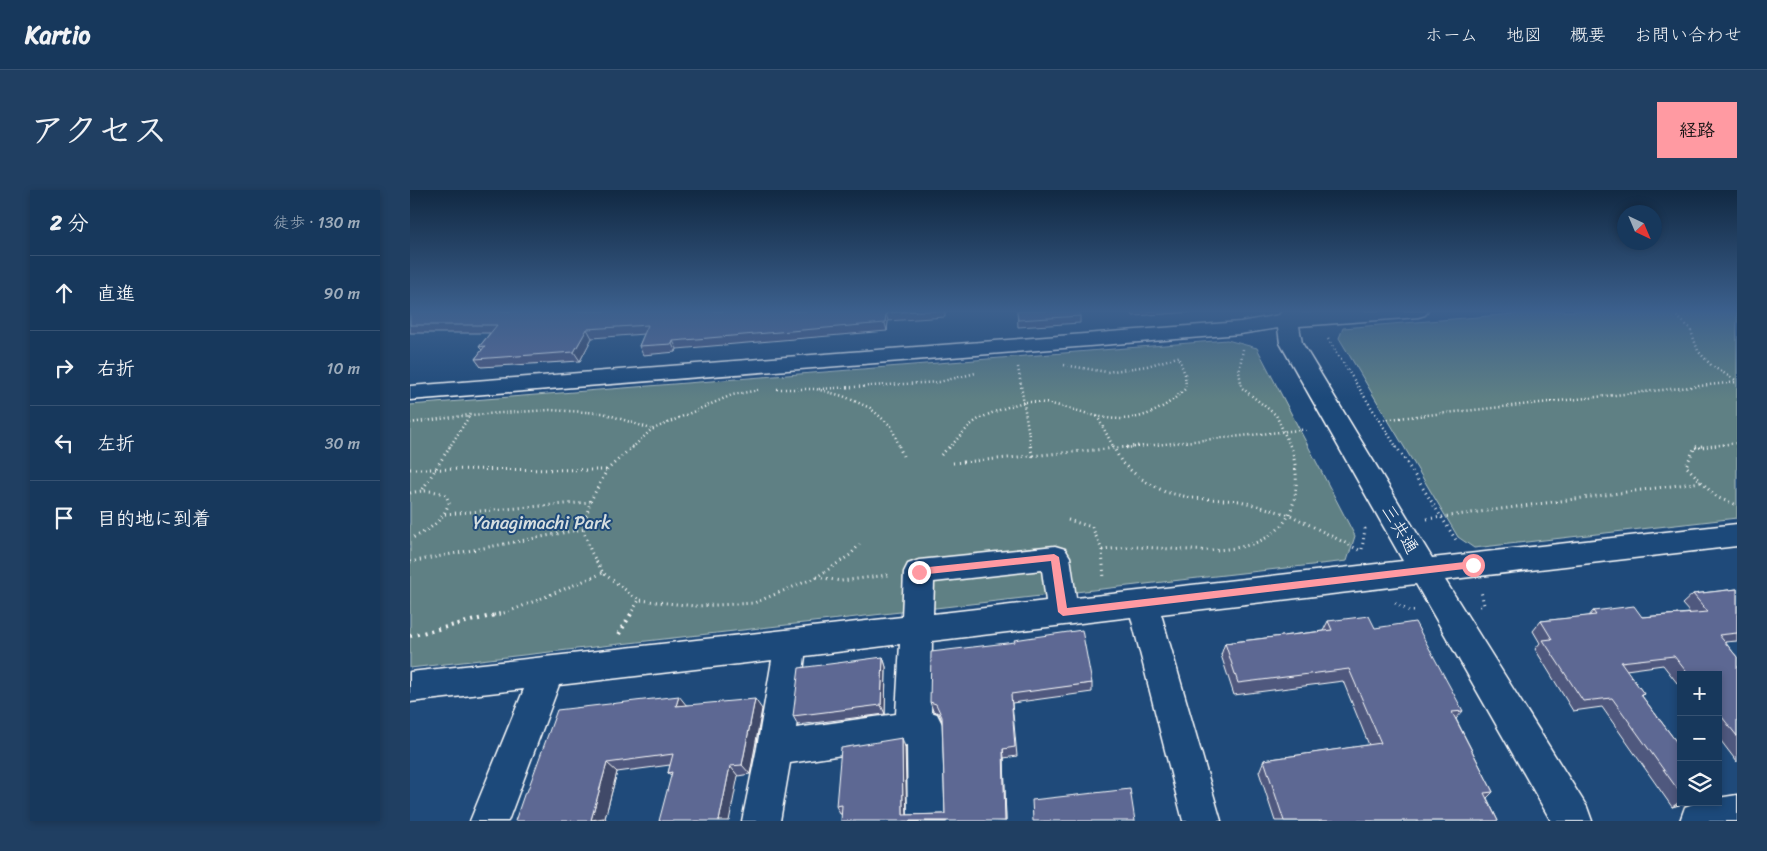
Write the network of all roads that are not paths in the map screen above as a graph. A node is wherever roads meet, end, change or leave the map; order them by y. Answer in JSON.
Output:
{"nodes":[{"id":1,"x":1081,"y":340,"type":"edge"},
{"id":2,"x":1291,"y":340,"type":"edge"},
{"id":3,"x":410,"y":393,"type":"edge"},
{"id":4,"x":1734,"y":539,"type":"edge"},
{"id":5,"x":1424,"y":570,"type":"junction"},
{"id":6,"x":1143,"y":604,"type":"junction"},
{"id":7,"x":1063,"y":612,"type":"junction"},
{"id":8,"x":918,"y":629,"type":"junction"},
{"id":9,"x":791,"y":644,"type":"junction"},
{"id":10,"x":547,"y":672,"type":"junction"},
{"id":11,"x":410,"y":687,"type":"edge"},
{"id":12,"x":914,"y":727,"type":"junction"},
{"id":13,"x":775,"y":748,"type":"junction"},
{"id":14,"x":1737,"y":814,"type":"edge"},
{"id":15,"x":490,"y":821,"type":"edge"},
{"id":16,"x":761,"y":821,"type":"edge"},
{"id":17,"x":927,"y":821,"type":"edge"},
{"id":18,"x":1202,"y":821,"type":"edge"},
{"id":19,"x":1573,"y":821,"type":"edge"},
{"id":20,"x":1699,"y":821,"type":"edge"}],
"edges":[{"from":1,"to":3,"type":"street"},
{"from":2,"to":5,"type":"street","name":"三共通"},
{"from":4,"to":5,"type":"street"},
{"from":5,"to":6,"type":"street"},
{"from":5,"to":19,"type":"street","name":"三共通"},
{"from":6,"to":7,"type":"street"},
{"from":6,"to":18,"type":"street"},
{"from":7,"to":8,"type":"street"},
{"from":7,"to":8,"type":"street"},
{"from":8,"to":9,"type":"street"},
{"from":8,"to":12,"type":"street"},
{"from":9,"to":10,"type":"street"},
{"from":9,"to":13,"type":"street"},
{"from":10,"to":11,"type":"street"},
{"from":10,"to":15,"type":"street"},
{"from":12,"to":13,"type":"street"},
{"from":12,"to":17,"type":"street"},
{"from":13,"to":16,"type":"street"},
{"from":14,"to":20,"type":"street"}]}
